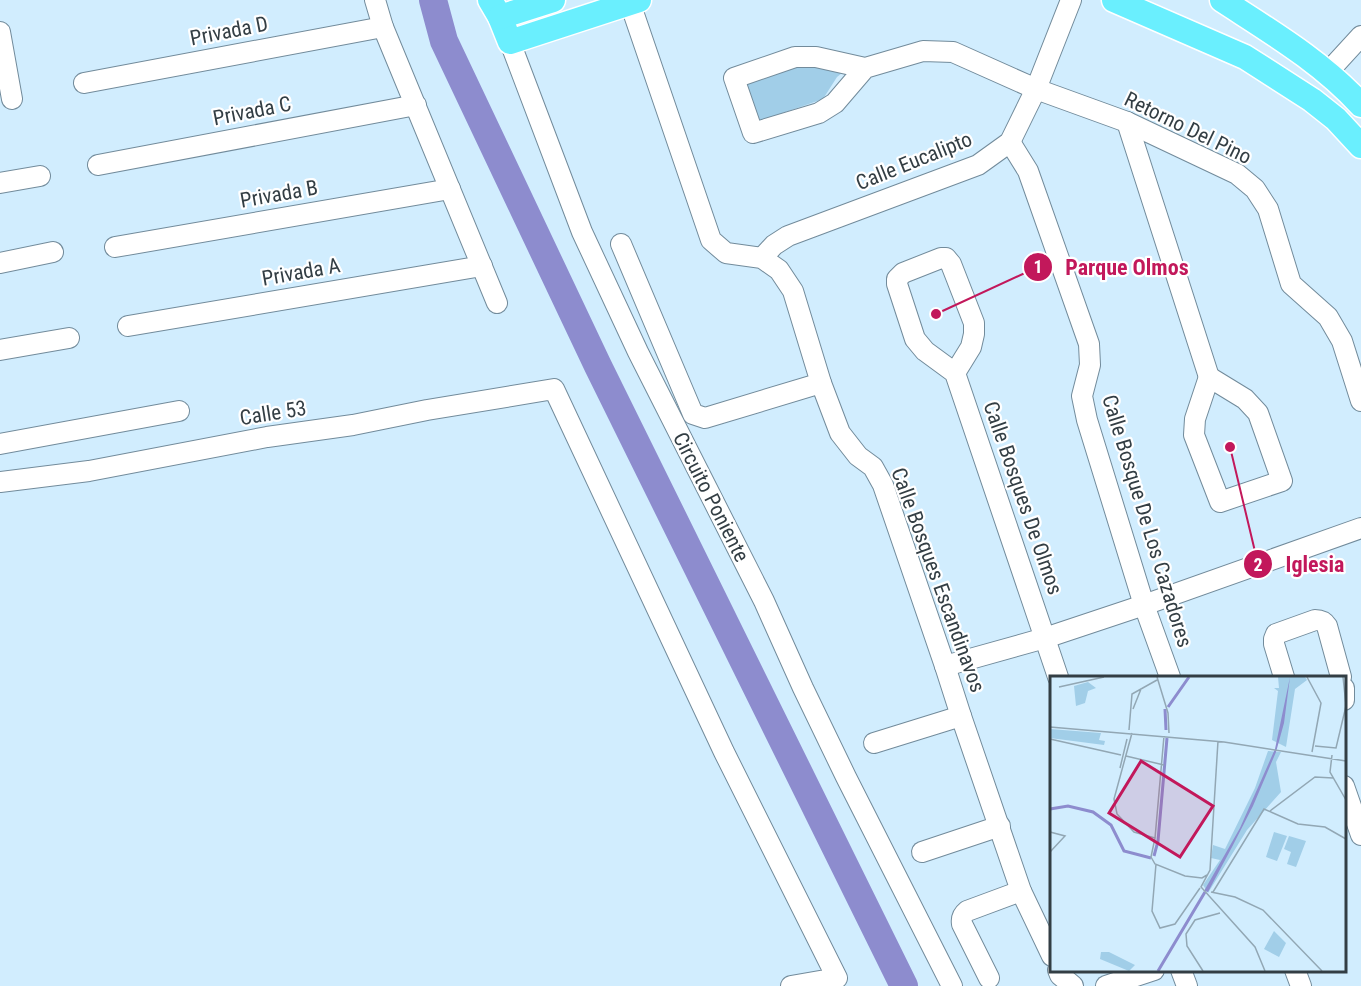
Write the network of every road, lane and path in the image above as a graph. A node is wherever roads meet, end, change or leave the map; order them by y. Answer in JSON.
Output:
{"nodes":[{"id":1,"x":375,"y":0,"type":"edge"},
{"id":2,"x":553,"y":0,"type":"edge"},
{"id":3,"x":1071,"y":0,"type":"edge"},
{"id":4,"x":1114,"y":0,"type":"edge"},
{"id":5,"x":1222,"y":0,"type":"edge"},
{"id":6,"x":633,"y":1,"type":"edge"},
{"id":7,"x":495,"y":9,"type":"edge"},
{"id":8,"x":383,"y":27,"type":"junction"},
{"id":9,"x":1265,"y":28,"type":"junction"},
{"id":10,"x":0,"y":32,"type":"edge"},
{"id":11,"x":1361,"y":36,"type":"edge"},
{"id":12,"x":510,"y":42,"type":"junction"},
{"id":13,"x":1245,"y":57,"type":"junction"},
{"id":14,"x":865,"y":68,"type":"junction"},
{"id":15,"x":1328,"y":72,"type":"junction"},
{"id":16,"x":84,"y":83,"type":"dead end"},
{"id":17,"x":1036,"y":89,"type":"junction"},
{"id":18,"x":12,"y":99,"type":"dead end"},
{"id":19,"x":416,"y":105,"type":"junction"},
{"id":20,"x":1361,"y":105,"type":"edge"},
{"id":21,"x":1127,"y":122,"type":"junction"},
{"id":22,"x":1010,"y":142,"type":"junction"},
{"id":23,"x":1361,"y":146,"type":"edge"},
{"id":24,"x":98,"y":165,"type":"dead end"},
{"id":25,"x":40,"y":176,"type":"dead end"},
{"id":26,"x":0,"y":183,"type":"edge"},
{"id":27,"x":450,"y":189,"type":"junction"},
{"id":28,"x":621,"y":244,"type":"dead end"},
{"id":29,"x":115,"y":247,"type":"dead end"},
{"id":30,"x":53,"y":252,"type":"dead end"},
{"id":31,"x":762,"y":258,"type":"junction"},
{"id":32,"x":0,"y":262,"type":"edge"},
{"id":33,"x":482,"y":266,"type":"junction"},
{"id":34,"x":497,"y":303,"type":"dead end"},
{"id":35,"x":128,"y":326,"type":"dead end"},
{"id":36,"x":69,"y":338,"type":"dead end"},
{"id":37,"x":0,"y":350,"type":"edge"},
{"id":38,"x":955,"y":373,"type":"junction"},
{"id":39,"x":1209,"y":377,"type":"junction"},
{"id":40,"x":821,"y":383,"type":"junction"},
{"id":41,"x":1361,"y":401,"type":"edge"},
{"id":42,"x":179,"y":411,"type":"dead end"},
{"id":43,"x":0,"y":444,"type":"edge"},
{"id":44,"x":0,"y":482,"type":"edge"},
{"id":45,"x":1361,"y":528,"type":"edge"},
{"id":46,"x":1144,"y":605,"type":"junction"},
{"id":47,"x":1045,"y":638,"type":"junction"},
{"id":48,"x":945,"y":666,"type":"junction"},
{"id":49,"x":1058,"y":676,"type":"edge"},
{"id":50,"x":1170,"y":676,"type":"edge"},
{"id":51,"x":1284,"y":676,"type":"edge"},
{"id":52,"x":1341,"y":676,"type":"edge"},
{"id":53,"x":961,"y":716,"type":"junction"},
{"id":54,"x":874,"y":742,"type":"dead end"},
{"id":55,"x":1346,"y":792,"type":"edge"},
{"id":56,"x":1000,"y":826,"type":"junction"},
{"id":57,"x":1361,"y":835,"type":"edge"},
{"id":58,"x":922,"y":852,"type":"dead end"},
{"id":59,"x":1022,"y":891,"type":"junction"},
{"id":60,"x":1050,"y":952,"type":"edge"},
{"id":61,"x":1059,"y":971,"type":"edge"},
{"id":62,"x":1148,"y":971,"type":"edge"},
{"id":63,"x":1182,"y":971,"type":"edge"},
{"id":64,"x":1296,"y":971,"type":"edge"},
{"id":65,"x":989,"y":978,"type":"dead end"},
{"id":66,"x":1110,"y":985,"type":"edge"},
{"id":67,"x":791,"y":986,"type":"edge"},
{"id":68,"x":952,"y":986,"type":"edge"},
{"id":69,"x":1073,"y":986,"type":"edge"},
{"id":70,"x":1187,"y":986,"type":"edge"},
{"id":71,"x":1301,"y":986,"type":"edge"}],
"edges":[{"from":1,"to":8,"type":"street"},
{"from":2,"to":7,"type":"main road"},
{"from":3,"to":17,"type":"street","name":"Calle Eucalipto"},
{"from":4,"to":13,"type":"main road"},
{"from":5,"to":9,"type":"main road"},
{"from":6,"to":12,"type":"main road"},
{"from":6,"to":31,"type":"street"},
{"from":7,"to":12,"type":"main road","name":"Circuito Poniente"},
{"from":8,"to":16,"type":"street","name":"Privada D"},
{"from":8,"to":19,"type":"street"},
{"from":9,"to":13,"type":"main road"},
{"from":9,"to":15,"type":"main road"},
{"from":10,"to":18,"type":"street"},
{"from":11,"to":15,"type":"street"},
{"from":12,"to":68,"type":"street","name":"Circuito Poniente"},
{"from":13,"to":23,"type":"main road"},
{"from":14,"to":14,"type":"street"},
{"from":14,"to":17,"type":"street","name":"Retorno Del Pino"},
{"from":15,"to":20,"type":"main road"},
{"from":17,"to":21,"type":"street","name":"Retorno Del Pino"},
{"from":17,"to":22,"type":"street","name":"Calle Eucalipto"},
{"from":19,"to":24,"type":"street","name":"Privada C"},
{"from":19,"to":27,"type":"street"},
{"from":21,"to":39,"type":"street"},
{"from":21,"to":41,"type":"street","name":"Retorno Del Pino"},
{"from":22,"to":31,"type":"street","name":"Calle Eucalipto"},
{"from":22,"to":46,"type":"street","name":"Calle Bosque De Los Cazadores"},
{"from":25,"to":26,"type":"street"},
{"from":27,"to":29,"type":"street","name":"Privada B"},
{"from":27,"to":33,"type":"street"},
{"from":28,"to":40,"type":"street"},
{"from":30,"to":32,"type":"street"},
{"from":31,"to":40,"type":"street","name":"Calle Bosques Escandinavos"},
{"from":33,"to":34,"type":"street"},
{"from":33,"to":35,"type":"street","name":"Privada A"},
{"from":36,"to":37,"type":"street"},
{"from":38,"to":38,"type":"street"},
{"from":38,"to":47,"type":"street","name":"Calle Bosques De Olmos"},
{"from":39,"to":39,"type":"street"},
{"from":40,"to":48,"type":"street","name":"Calle Bosques Escandinavos"},
{"from":42,"to":43,"type":"street"},
{"from":44,"to":67,"type":"street","name":"Calle 53"},
{"from":45,"to":46,"type":"street"},
{"from":46,"to":47,"type":"street"},
{"from":46,"to":50,"type":"street","name":"Calle Bosque De Los Cazadores"},
{"from":47,"to":48,"type":"street"},
{"from":47,"to":49,"type":"street","name":"Calle Bosques De Olmos"},
{"from":48,"to":53,"type":"street","name":"Calle Bosques Escandinavos"},
{"from":51,"to":52,"type":"street"},
{"from":53,"to":54,"type":"street"},
{"from":53,"to":56,"type":"street","name":"Calle Bosques Escandinavos"},
{"from":55,"to":57,"type":"street"},
{"from":56,"to":58,"type":"street"},
{"from":56,"to":59,"type":"street","name":"Calle Bosques Escandinavos"},
{"from":59,"to":60,"type":"street","name":"Calle Bosques Escandinavos"},
{"from":59,"to":65,"type":"street"},
{"from":61,"to":69,"type":"street"},
{"from":62,"to":66,"type":"street"},
{"from":63,"to":70,"type":"street"},
{"from":64,"to":71,"type":"street"}]}
